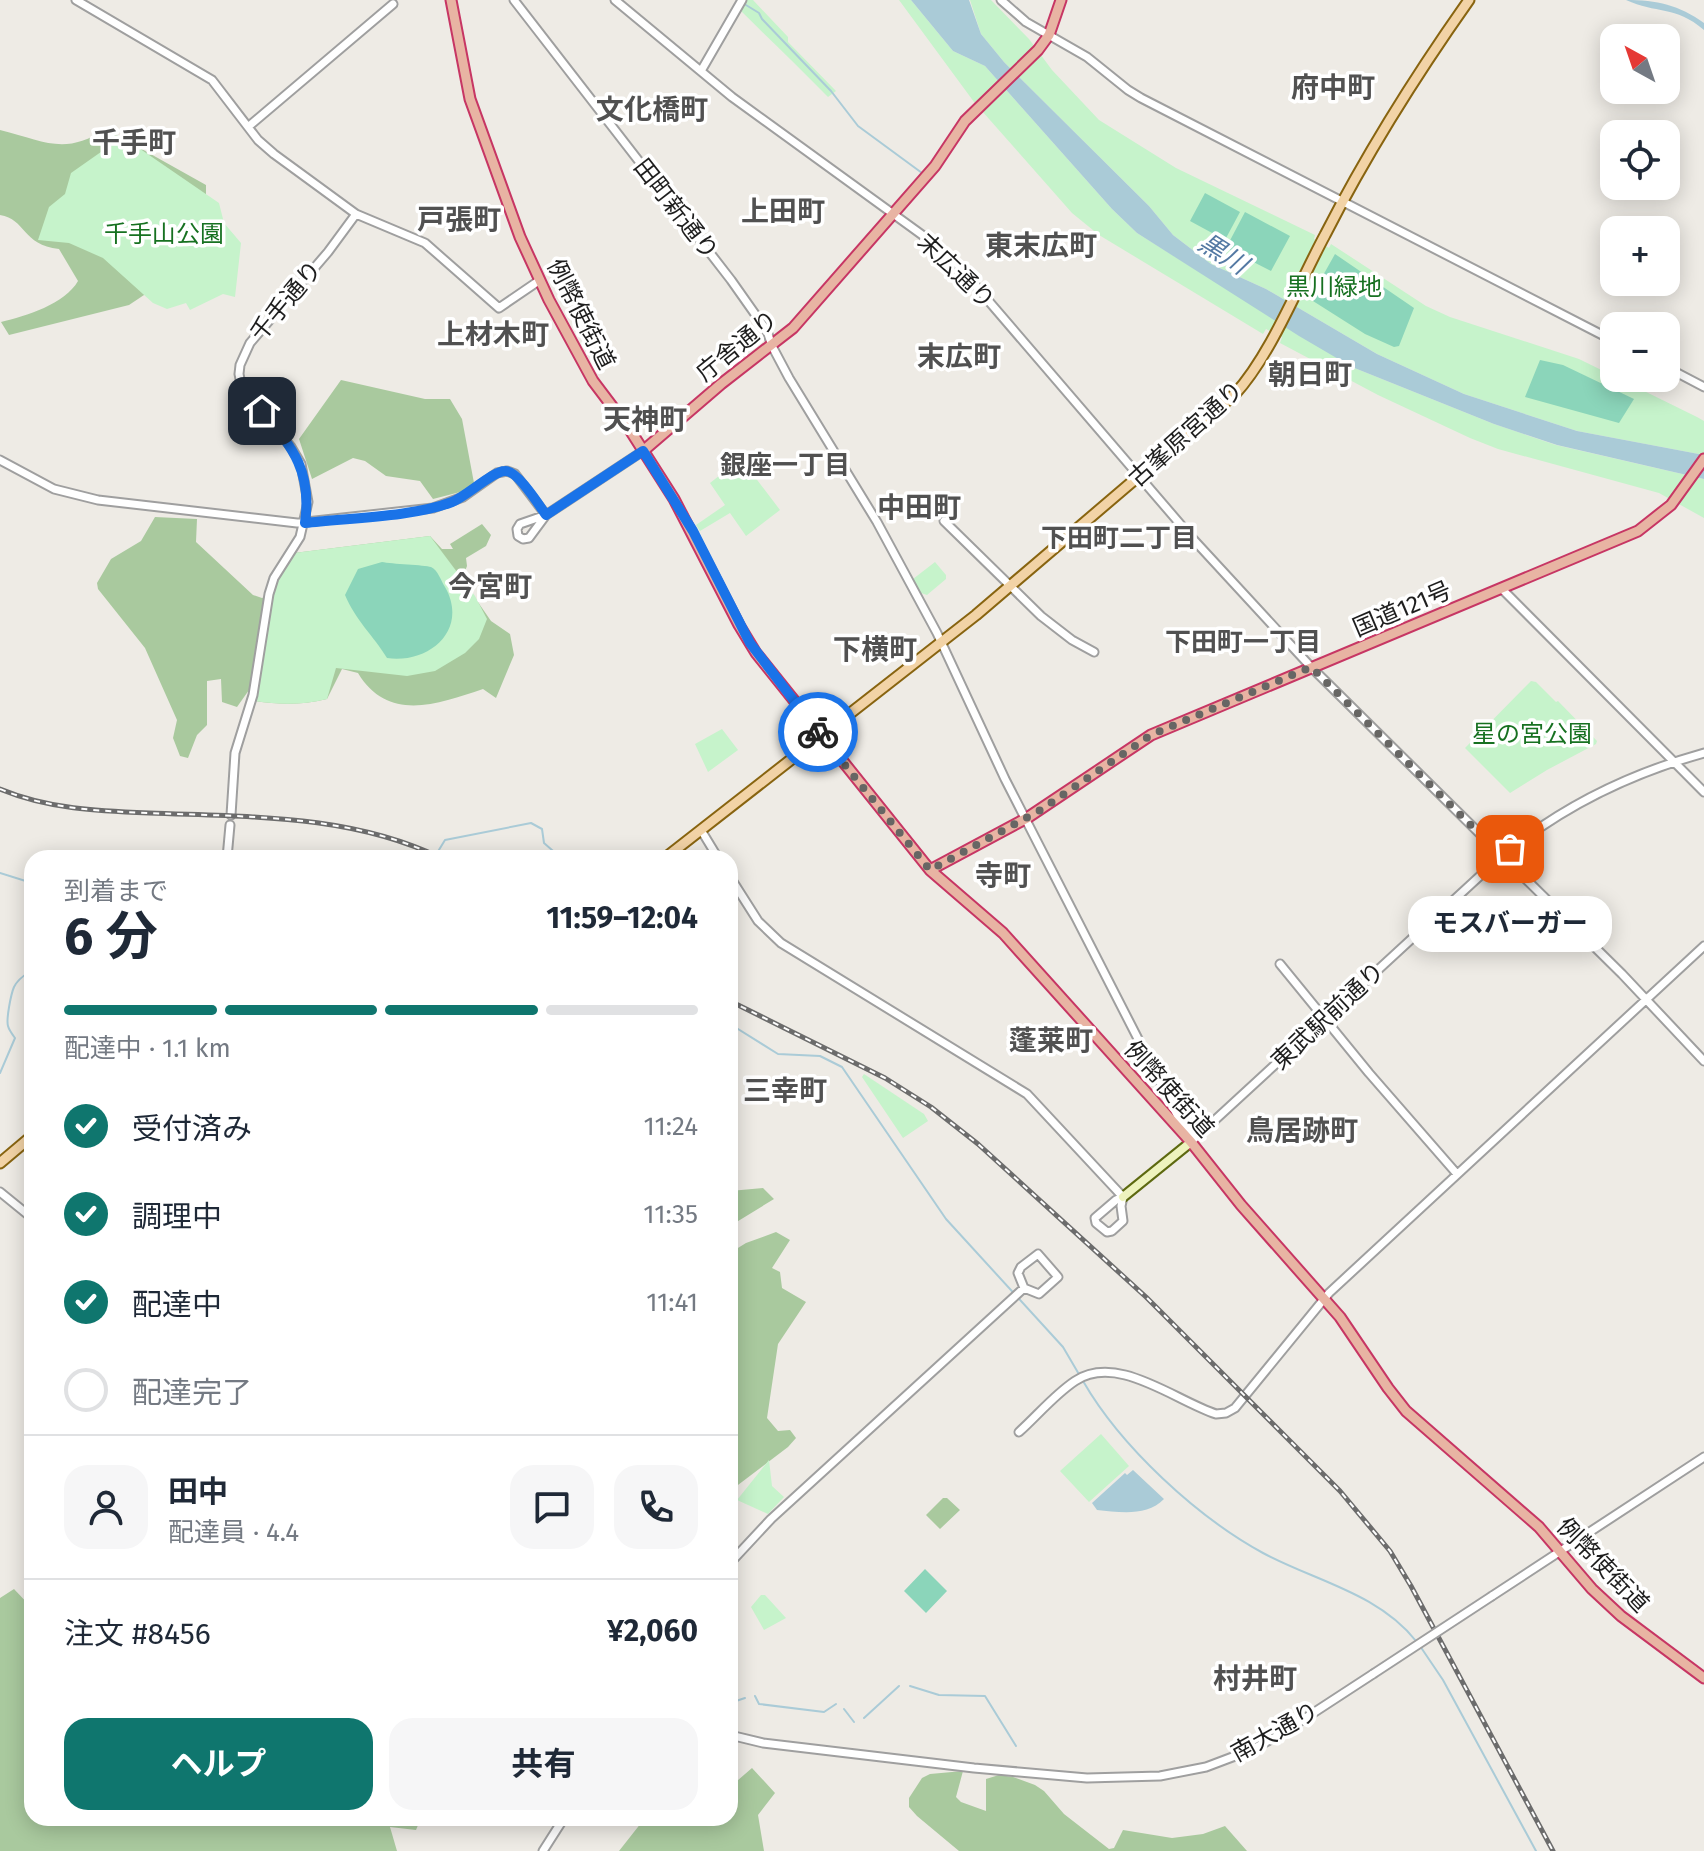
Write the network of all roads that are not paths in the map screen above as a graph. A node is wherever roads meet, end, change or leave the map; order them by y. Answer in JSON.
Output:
{"nodes":[{"id":1,"x":76,"y":0,"type":"edge"},
{"id":2,"x":451,"y":0,"type":"edge"},
{"id":3,"x":514,"y":0,"type":"edge"},
{"id":4,"x":615,"y":0,"type":"edge"},
{"id":5,"x":742,"y":0,"type":"edge"},
{"id":6,"x":1001,"y":0,"type":"edge"},
{"id":7,"x":1061,"y":0,"type":"edge"},
{"id":8,"x":1469,"y":0,"type":"edge"},
{"id":9,"x":393,"y":4,"type":"dead end"},
{"id":10,"x":1049,"y":35,"type":"junction"},
{"id":11,"x":701,"y":71,"type":"junction"},
{"id":12,"x":248,"y":127,"type":"junction"},
{"id":13,"x":1343,"y":201,"type":"junction"},
{"id":14,"x":356,"y":214,"type":"junction"},
{"id":15,"x":893,"y":214,"type":"junction"},
{"id":16,"x":540,"y":280,"type":"junction"},
{"id":17,"x":1600,"y":334,"type":"edge"},
{"id":18,"x":772,"y":346,"type":"junction"},
{"id":19,"x":1680,"y":374,"type":"edge"},
{"id":20,"x":1704,"y":387,"type":"edge"},
{"id":21,"x":643,"y":451,"type":"junction"},
{"id":22,"x":1704,"y":459,"type":"edge"},
{"id":23,"x":0,"y":460,"type":"edge"},
{"id":24,"x":1140,"y":476,"type":"junction"},
{"id":25,"x":944,"y":521,"type":"dead end"},
{"id":26,"x":305,"y":523,"type":"junction"},
{"id":27,"x":1011,"y":586,"type":"junction"},
{"id":28,"x":1502,"y":589,"type":"junction"},
{"id":29,"x":941,"y":642,"type":"junction"},
{"id":30,"x":1094,"y":652,"type":"dead end"},
{"id":31,"x":1311,"y":667,"type":"junction"},
{"id":32,"x":821,"y":736,"type":"junction"},
{"id":33,"x":1704,"y":753,"type":"edge"},
{"id":34,"x":1674,"y":762,"type":"junction"},
{"id":35,"x":1704,"y":792,"type":"edge"},
{"id":36,"x":231,"y":815,"type":"dead end"},
{"id":37,"x":1027,"y":818,"type":"junction"},
{"id":38,"x":230,"y":825,"type":"dead end"},
{"id":39,"x":701,"y":830,"type":"junction"},
{"id":40,"x":228,"y":850,"type":"edge"},
{"id":41,"x":675,"y":850,"type":"edge"},
{"id":42,"x":713,"y":850,"type":"edge"},
{"id":43,"x":1502,"y":856,"type":"junction"},
{"id":44,"x":930,"y":870,"type":"junction"},
{"id":45,"x":738,"y":890,"type":"edge"},
{"id":46,"x":1704,"y":946,"type":"edge"},
{"id":47,"x":1280,"y":964,"type":"dead end"},
{"id":48,"x":1647,"y":999,"type":"junction"},
{"id":49,"x":1324,"y":1020,"type":"junction"},
{"id":50,"x":1704,"y":1061,"type":"edge"},
{"id":51,"x":1191,"y":1142,"type":"junction"},
{"id":52,"x":24,"y":1143,"type":"edge"},
{"id":53,"x":0,"y":1163,"type":"edge"},
{"id":54,"x":1457,"y":1174,"type":"junction"},
{"id":55,"x":0,"y":1192,"type":"edge"},
{"id":56,"x":1123,"y":1197,"type":"junction"},
{"id":57,"x":1110,"y":1204,"type":"junction"},
{"id":58,"x":1121,"y":1207,"type":"junction"},
{"id":59,"x":24,"y":1212,"type":"edge"},
{"id":60,"x":1019,"y":1271,"type":"junction"},
{"id":61,"x":1022,"y":1289,"type":"junction"},
{"id":62,"x":1043,"y":1292,"type":"junction"},
{"id":63,"x":1324,"y":1298,"type":"junction"},
{"id":64,"x":1019,"y":1432,"type":"dead end"},
{"id":65,"x":1704,"y":1457,"type":"edge"},
{"id":66,"x":1561,"y":1551,"type":"junction"},
{"id":67,"x":738,"y":1555,"type":"edge"},
{"id":68,"x":1704,"y":1678,"type":"edge"},
{"id":69,"x":738,"y":1737,"type":"edge"},
{"id":70,"x":559,"y":1826,"type":"edge"},
{"id":71,"x":543,"y":1851,"type":"edge"}],
"edges":[{"from":1,"to":12,"type":"street"},
{"from":2,"to":16,"type":"highway","name":"例幣使街道"},
{"from":3,"to":18,"type":"street","name":"田町新通り"},
{"from":4,"to":11,"type":"street","name":"末広通り"},
{"from":5,"to":11,"type":"street"},
{"from":6,"to":10,"type":"street"},
{"from":7,"to":10,"type":"highway","name":"庁舎通り"},
{"from":8,"to":13,"type":"main road","name":"古峯原宮通り"},
{"from":9,"to":12,"type":"street"},
{"from":10,"to":13,"type":"street"},
{"from":10,"to":15,"type":"highway","name":"庁舎通り"},
{"from":11,"to":15,"type":"street","name":"末広通り"},
{"from":12,"to":14,"type":"street"},
{"from":13,"to":17,"type":"street"},
{"from":13,"to":24,"type":"main road","name":"古峯原宮通り"},
{"from":14,"to":16,"type":"street"},
{"from":14,"to":26,"type":"street","name":"千手通り"},
{"from":15,"to":18,"type":"highway","name":"庁舎通り"},
{"from":15,"to":24,"type":"street","name":"末広通り"},
{"from":16,"to":21,"type":"highway","name":"例幣使街道"},
{"from":18,"to":21,"type":"highway","name":"庁舎通り"},
{"from":18,"to":29,"type":"street","name":"田町新通り"},
{"from":19,"to":20,"type":"street"},
{"from":21,"to":26,"type":"street","name":"庁舎通り"},
{"from":21,"to":32,"type":"highway","name":"例幣使街道"},
{"from":22,"to":28,"type":"highway","name":"国道121号"},
{"from":23,"to":26,"type":"street"},
{"from":24,"to":27,"type":"main road","name":"古峯原宮通り"},
{"from":24,"to":31,"type":"street","name":"末広通り"},
{"from":25,"to":27,"type":"street"},
{"from":26,"to":36,"type":"street","name":"千手通り"},
{"from":27,"to":29,"type":"main road","name":"古峯原宮通り"},
{"from":27,"to":30,"type":"street"},
{"from":28,"to":31,"type":"highway","name":"国道121号"},
{"from":28,"to":34,"type":"street"},
{"from":29,"to":32,"type":"main road","name":"古峯原宮通り"},
{"from":29,"to":37,"type":"street","name":"田町新通り"},
{"from":31,"to":37,"type":"highway","name":"国道121号"},
{"from":31,"to":43,"type":"street","name":"末広通り"},
{"from":32,"to":39,"type":"main road","name":"古峯原宮通り"},
{"from":32,"to":44,"type":"highway","name":"例幣使街道"},
{"from":33,"to":34,"type":"street","name":"東武駅前通り"},
{"from":34,"to":35,"type":"street"},
{"from":34,"to":43,"type":"street","name":"東武駅前通り"},
{"from":37,"to":44,"type":"highway","name":"国道121号"},
{"from":37,"to":51,"type":"street","name":"田町新通り"},
{"from":38,"to":40,"type":"street"},
{"from":39,"to":41,"type":"main road","name":"古峯原宮通り"},
{"from":39,"to":42,"type":"street"},
{"from":43,"to":48,"type":"street","name":"末広通り"},
{"from":43,"to":49,"type":"street","name":"東武駅前通り"},
{"from":44,"to":51,"type":"highway","name":"例幣使街道"},
{"from":45,"to":56,"type":"street"},
{"from":46,"to":48,"type":"street"},
{"from":47,"to":49,"type":"street"},
{"from":48,"to":50,"type":"street","name":"末広通り"},
{"from":48,"to":54,"type":"street"},
{"from":49,"to":51,"type":"street","name":"東武駅前通り"},
{"from":49,"to":54,"type":"street"},
{"from":51,"to":56,"type":"main road","name":"東武駅前通り"},
{"from":51,"to":63,"type":"highway","name":"例幣使街道"},
{"from":52,"to":53,"type":"main road"},
{"from":54,"to":63,"type":"street"},
{"from":55,"to":59,"type":"street"},
{"from":56,"to":57,"type":"street"},
{"from":56,"to":58,"type":"street"},
{"from":57,"to":58,"type":"street"},
{"from":57,"to":58,"type":"street"},
{"from":60,"to":61,"type":"street"},
{"from":60,"to":62,"type":"street"},
{"from":60,"to":62,"type":"street"},
{"from":61,"to":62,"type":"street"},
{"from":61,"to":67,"type":"street"},
{"from":63,"to":64,"type":"street"},
{"from":63,"to":66,"type":"highway","name":"例幣使街道"},
{"from":65,"to":66,"type":"street","name":"南大通り"},
{"from":66,"to":68,"type":"highway","name":"例幣使街道"},
{"from":66,"to":69,"type":"street","name":"南大通り","bridge":true},
{"from":70,"to":71,"type":"street"}]}
